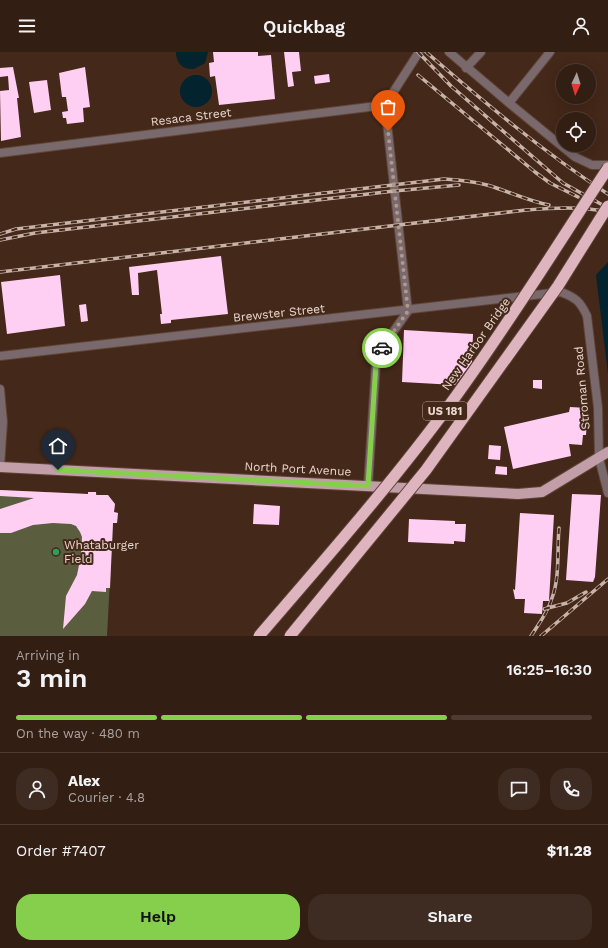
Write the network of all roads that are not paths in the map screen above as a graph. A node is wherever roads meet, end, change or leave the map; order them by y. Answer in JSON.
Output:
{"nodes":[{"id":1,"x":419,"y":52,"type":"edge"},
{"id":2,"x":449,"y":52,"type":"edge"},
{"id":3,"x":481,"y":52,"type":"edge"},
{"id":4,"x":550,"y":52,"type":"edge"},
{"id":5,"x":466,"y":68,"type":"junction"},
{"id":6,"x":508,"y":103,"type":"junction"},
{"id":7,"x":384,"y":104,"type":"junction"},
{"id":8,"x":0,"y":153,"type":"edge"},
{"id":9,"x":608,"y":166,"type":"edge"},
{"id":10,"x":608,"y":206,"type":"edge"},
{"id":11,"x":561,"y":292,"type":"joint"},
{"id":12,"x":408,"y":311,"type":"junction"},
{"id":13,"x":0,"y":356,"type":"edge"},
{"id":14,"x":0,"y":389,"type":"edge"},
{"id":15,"x":608,"y":452,"type":"edge"},
{"id":16,"x":599,"y":458,"type":"junction"},
{"id":17,"x":0,"y":467,"type":"edge"},
{"id":18,"x":368,"y":486,"type":"junction"},
{"id":19,"x":608,"y":493,"type":"edge"},
{"id":20,"x":259,"y":636,"type":"edge"},
{"id":21,"x":290,"y":636,"type":"edge"}],
"edges":[{"from":1,"to":7,"type":"street"},
{"from":2,"to":5,"type":"street"},
{"from":3,"to":5,"type":"street"},
{"from":4,"to":6,"type":"street"},
{"from":5,"to":6,"type":"street"},
{"from":6,"to":9,"type":"street"},
{"from":7,"to":8,"type":"street","name":"Resaca Street"},
{"from":7,"to":12,"type":"street"},
{"from":9,"to":20,"type":"highway","name":"New Harbor Bridge","number":"US 181","bridge":true},
{"from":10,"to":21,"type":"highway","number":"US 181","bridge":true},
{"from":11,"to":12,"type":"street","name":"Brewster Street"},
{"from":11,"to":16,"type":"street","name":"Stroman Road"},
{"from":12,"to":13,"type":"street","name":"Brewster Street"},
{"from":12,"to":18,"type":"street"},
{"from":14,"to":17,"type":"street"},
{"from":15,"to":16,"type":"main road","name":"North Port Avenue"},
{"from":16,"to":18,"type":"main road","name":"North Port Avenue"},
{"from":16,"to":19,"type":"street","name":"Stroman Road"},
{"from":17,"to":18,"type":"main road","name":"North Port Avenue"}]}
